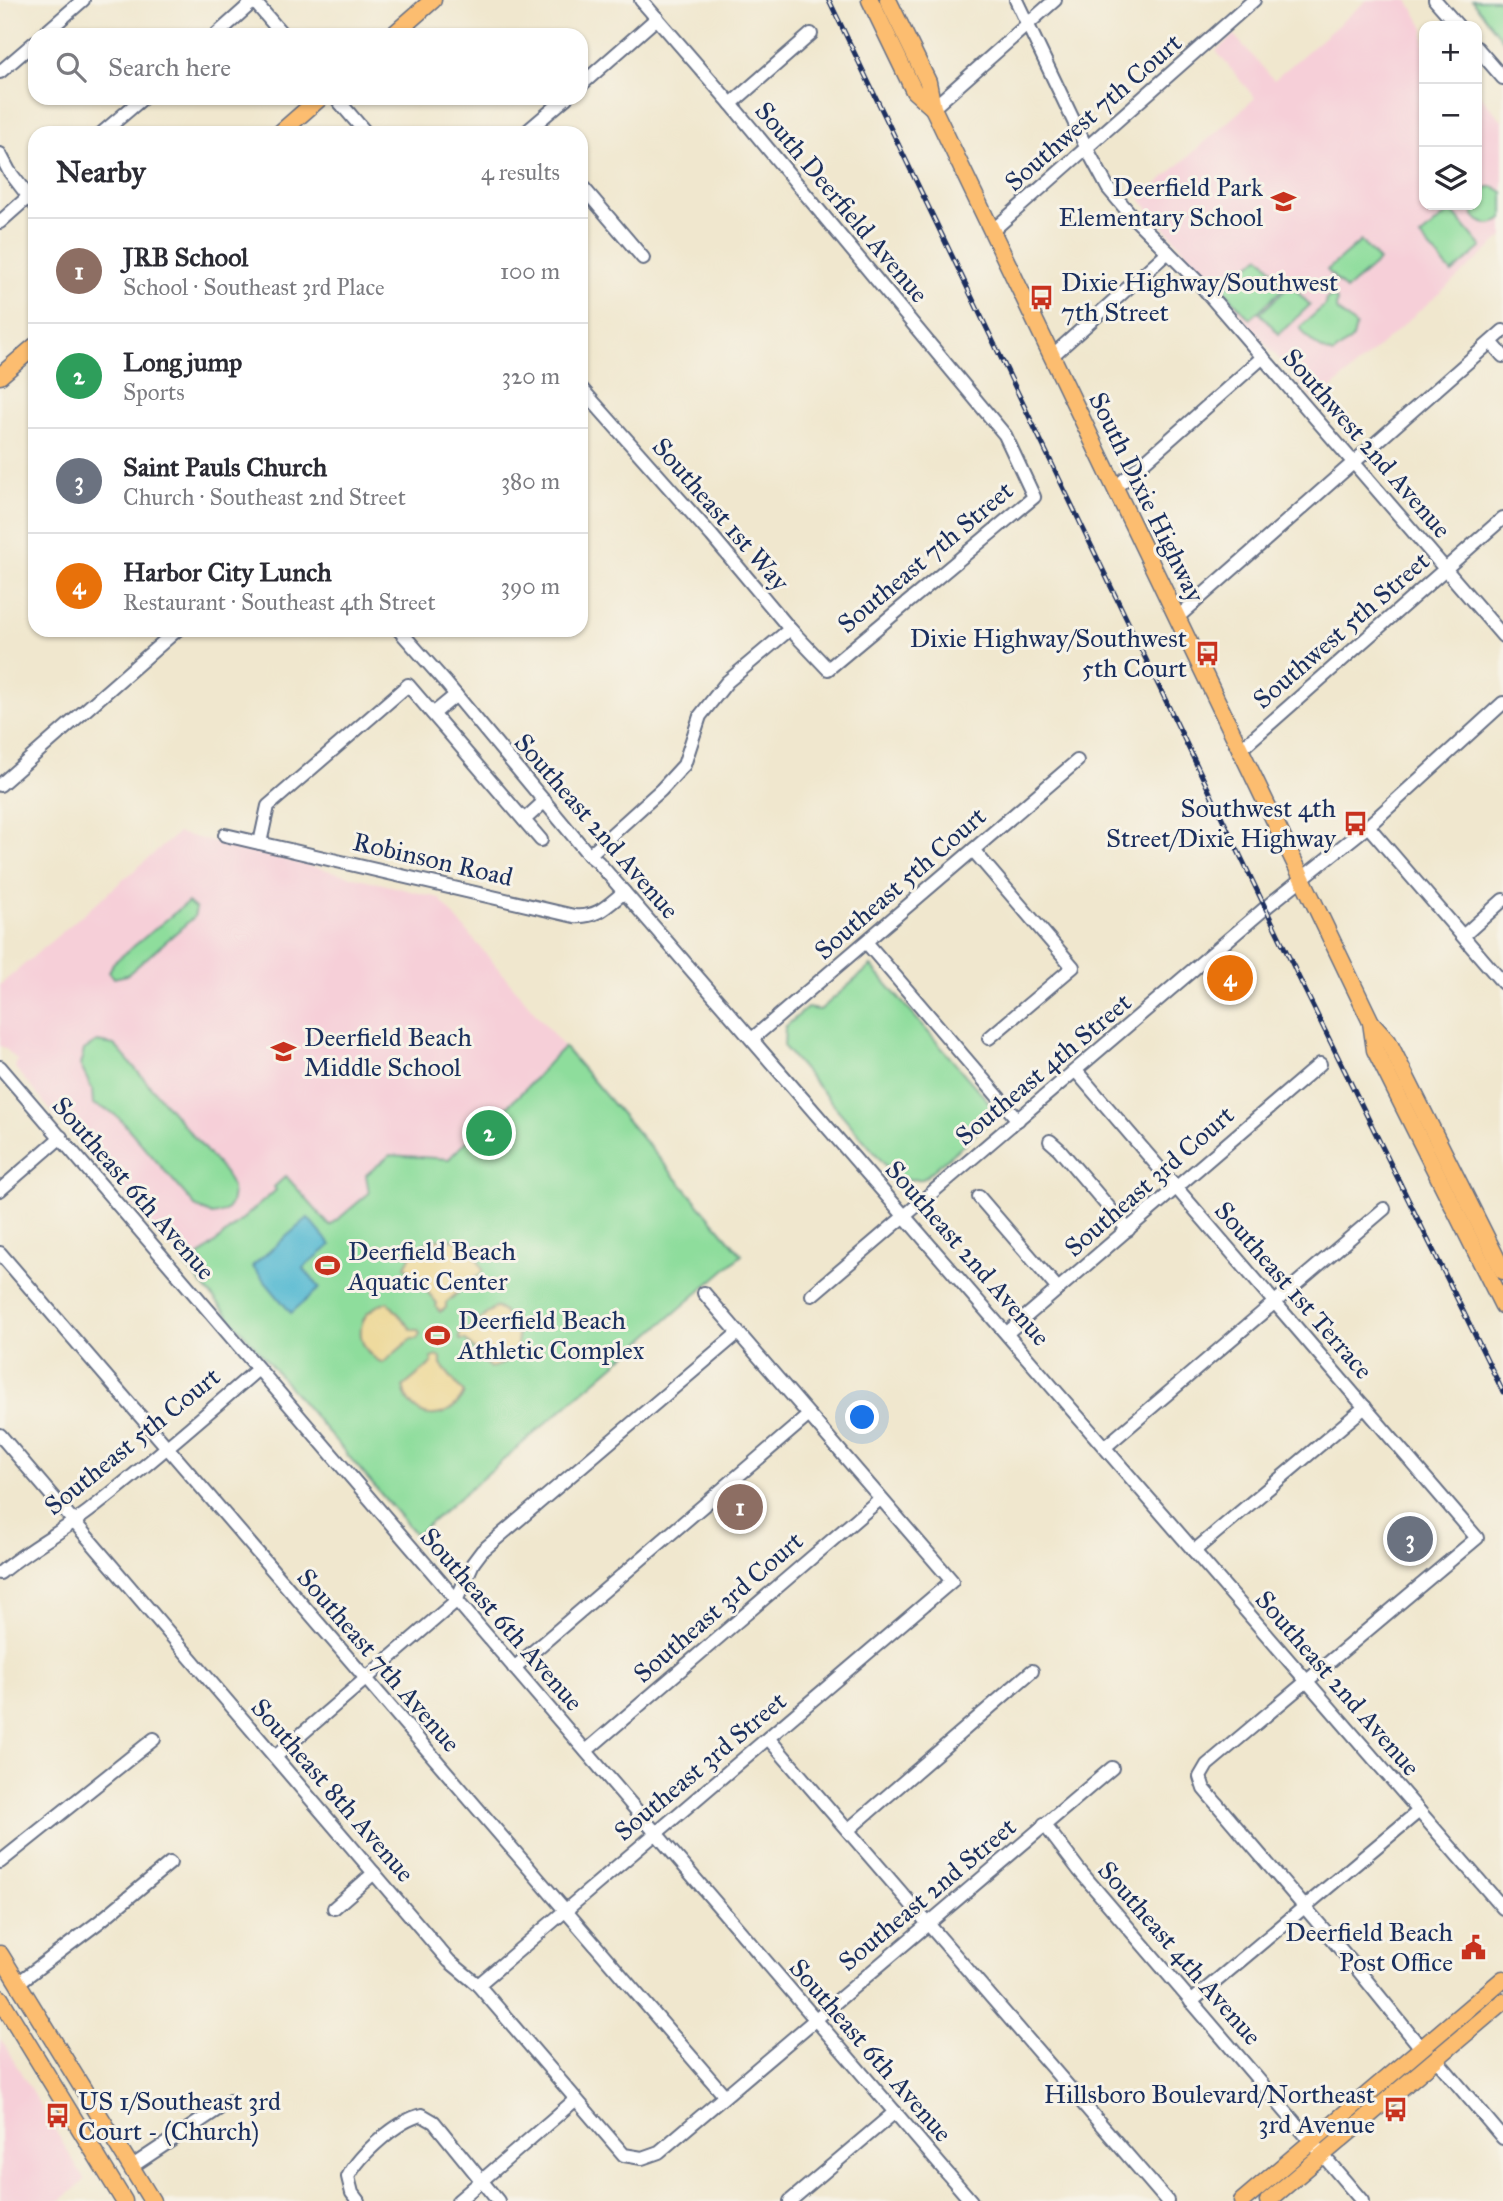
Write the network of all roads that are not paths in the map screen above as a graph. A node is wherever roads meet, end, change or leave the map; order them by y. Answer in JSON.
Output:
{"nodes":[{"id":1,"x":83,"y":0,"type":"edge"},
{"id":2,"x":433,"y":0,"type":"edge"},
{"id":3,"x":641,"y":0,"type":"edge"},
{"id":4,"x":870,"y":0,"type":"edge"},
{"id":5,"x":888,"y":0,"type":"edge"},
{"id":6,"x":1016,"y":0,"type":"edge"},
{"id":7,"x":1055,"y":0,"type":"edge"},
{"id":8,"x":1435,"y":0,"type":"edge"},
{"id":9,"x":254,"y":1,"type":"edge"},
{"id":10,"x":1249,"y":2,"type":"edge"},
{"id":11,"x":657,"y":18,"type":"junction"},
{"id":12,"x":1454,"y":21,"type":"edge"},
{"id":13,"x":1028,"y":24,"type":"junction"},
{"id":14,"x":51,"y":28,"type":"edge"},
{"id":15,"x":224,"y":28,"type":"edge"},
{"id":16,"x":276,"y":28,"type":"edge"},
{"id":17,"x":401,"y":28,"type":"edge"},
{"id":18,"x":811,"y":34,"type":"dead end"},
{"id":19,"x":28,"y":48,"type":"edge"},
{"id":20,"x":1482,"y":54,"type":"edge"},
{"id":21,"x":0,"y":72,"type":"edge"},
{"id":22,"x":1503,"y":78,"type":"edge"},
{"id":23,"x":588,"y":79,"type":"edge"},
{"id":24,"x":731,"y":104,"type":"junction"},
{"id":25,"x":135,"y":105,"type":"edge"},
{"id":26,"x":312,"y":105,"type":"edge"},
{"id":27,"x":341,"y":105,"type":"edge"},
{"id":28,"x":559,"y":105,"type":"edge"},
{"id":29,"x":933,"y":108,"type":"junction"},
{"id":30,"x":111,"y":126,"type":"edge"},
{"id":31,"x":288,"y":126,"type":"edge"},
{"id":32,"x":360,"y":126,"type":"edge"},
{"id":33,"x":537,"y":126,"type":"edge"},
{"id":34,"x":1087,"y":149,"type":"junction"},
{"id":35,"x":0,"y":154,"type":"edge"},
{"id":36,"x":28,"y":191,"type":"edge"},
{"id":37,"x":588,"y":193,"type":"edge"},
{"id":38,"x":28,"y":202,"type":"edge"},
{"id":39,"x":0,"y":222,"type":"edge"},
{"id":40,"x":992,"y":231,"type":"junction"},
{"id":41,"x":1168,"y":252,"type":"junction"},
{"id":42,"x":643,"y":258,"type":"dead end"},
{"id":43,"x":1503,"y":331,"type":"edge"},
{"id":44,"x":1491,"y":342,"type":"junction"},
{"id":45,"x":28,"y":352,"type":"edge"},
{"id":46,"x":1052,"y":356,"type":"junction"},
{"id":47,"x":1503,"y":356,"type":"edge"},
{"id":48,"x":1262,"y":357,"type":"junction"},
{"id":49,"x":0,"y":376,"type":"edge"},
{"id":50,"x":588,"y":396,"type":"edge"},
{"id":51,"x":1005,"y":435,"type":"joint"},
{"id":52,"x":1354,"y":462,"type":"junction"},
{"id":53,"x":1115,"y":488,"type":"junction"},
{"id":54,"x":1503,"y":518,"type":"edge"},
{"id":55,"x":1445,"y":569,"type":"junction"},
{"id":56,"x":1178,"y":617,"type":"junction"},
{"id":57,"x":790,"y":629,"type":"junction"},
{"id":58,"x":1503,"y":636,"type":"edge"},
{"id":59,"x":169,"y":637,"type":"edge"},
{"id":60,"x":405,"y":637,"type":"edge"},
{"id":61,"x":828,"y":669,"type":"joint"},
{"id":62,"x":456,"y":695,"type":"junction"},
{"id":63,"x":1503,"y":703,"type":"edge"},
{"id":64,"x":433,"y":714,"type":"junction"},
{"id":65,"x":1241,"y":749,"type":"junction"},
{"id":66,"x":1077,"y":761,"type":"dead end"},
{"id":67,"x":0,"y":785,"type":"edge"},
{"id":68,"x":545,"y":801,"type":"junction"},
{"id":69,"x":524,"y":820,"type":"junction"},
{"id":70,"x":1368,"y":826,"type":"junction"},
{"id":71,"x":225,"y":835,"type":"dead end"},
{"id":72,"x":541,"y":840,"type":"dead end"},
{"id":73,"x":260,"y":843,"type":"junction"},
{"id":74,"x":973,"y":850,"type":"junction"},
{"id":75,"x":589,"y":855,"type":"junction"},
{"id":76,"x":1303,"y":878,"type":"junction"},
{"id":77,"x":624,"y":892,"type":"junction"},
{"id":78,"x":1503,"y":900,"type":"edge"},
{"id":79,"x":1463,"y":936,"type":"junction"},
{"id":80,"x":866,"y":942,"type":"junction"},
{"id":81,"x":1503,"y":984,"type":"edge"},
{"id":82,"x":1371,"y":1022,"type":"junction"},
{"id":83,"x":989,"y":1038,"type":"dead end"},
{"id":84,"x":752,"y":1039,"type":"junction"},
{"id":85,"x":1320,"y":1064,"type":"dead end"},
{"id":86,"x":0,"y":1067,"type":"edge"},
{"id":87,"x":1076,"y":1071,"type":"junction"},
{"id":88,"x":1018,"y":1120,"type":"junction"},
{"id":89,"x":61,"y":1137,"type":"junction"},
{"id":90,"x":1050,"y":1141,"type":"dead end"},
{"id":91,"x":1176,"y":1188,"type":"junction"},
{"id":92,"x":0,"y":1190,"type":"edge"},
{"id":93,"x":979,"y":1197,"type":"dead end"},
{"id":94,"x":1384,"y":1209,"type":"dead end"},
{"id":95,"x":906,"y":1216,"type":"junction"},
{"id":96,"x":1128,"y":1230,"type":"junction"},
{"id":97,"x":0,"y":1253,"type":"edge"},
{"id":98,"x":1503,"y":1271,"type":"edge"},
{"id":99,"x":1058,"y":1289,"type":"junction"},
{"id":100,"x":704,"y":1293,"type":"dead end"},
{"id":101,"x":812,"y":1295,"type":"dead end"},
{"id":102,"x":1502,"y":1299,"type":"edge"},
{"id":103,"x":1274,"y":1302,"type":"junction"},
{"id":104,"x":738,"y":1333,"type":"junction"},
{"id":105,"x":1007,"y":1333,"type":"junction"},
{"id":106,"x":258,"y":1369,"type":"junction"},
{"id":107,"x":1365,"y":1407,"type":"junction"},
{"id":108,"x":808,"y":1415,"type":"junction"},
{"id":109,"x":0,"y":1435,"type":"edge"},
{"id":110,"x":1105,"y":1447,"type":"junction"},
{"id":111,"x":168,"y":1448,"type":"junction"},
{"id":112,"x":880,"y":1499,"type":"junction"},
{"id":113,"x":75,"y":1522,"type":"junction"},
{"id":114,"x":1194,"y":1551,"type":"junction"},
{"id":115,"x":0,"y":1573,"type":"edge"},
{"id":116,"x":456,"y":1601,"type":"junction"},
{"id":117,"x":514,"y":1668,"type":"junction"},
{"id":118,"x":1032,"y":1671,"type":"dead end"},
{"id":119,"x":366,"y":1679,"type":"junction"},
{"id":120,"x":1307,"y":1681,"type":"junction"},
{"id":121,"x":768,"y":1738,"type":"junction"},
{"id":122,"x":154,"y":1739,"type":"dead end"},
{"id":123,"x":586,"y":1751,"type":"junction"},
{"id":124,"x":275,"y":1757,"type":"junction"},
{"id":125,"x":1112,"y":1768,"type":"dead end"},
{"id":126,"x":1419,"y":1811,"type":"junction"},
{"id":127,"x":1044,"y":1824,"type":"junction"},
{"id":128,"x":848,"y":1830,"type":"junction"},
{"id":129,"x":656,"y":1833,"type":"junction"},
{"id":130,"x":0,"y":1862,"type":"edge"},
{"id":131,"x":170,"y":1863,"type":"dead end"},
{"id":132,"x":374,"y":1873,"type":"junction"},
{"id":133,"x":1304,"y":1906,"type":"junction"},
{"id":134,"x":334,"y":1908,"type":"dead end"},
{"id":135,"x":1503,"y":1908,"type":"edge"},
{"id":136,"x":566,"y":1910,"type":"junction"},
{"id":137,"x":928,"y":1923,"type":"junction"},
{"id":138,"x":0,"y":1954,"type":"edge"},
{"id":139,"x":9,"y":1972,"type":"edge"},
{"id":140,"x":1503,"y":1979,"type":"edge"},
{"id":141,"x":478,"y":1985,"type":"junction"},
{"id":142,"x":0,"y":1998,"type":"edge"},
{"id":143,"x":1191,"y":2002,"type":"junction"},
{"id":144,"x":1503,"y":2002,"type":"edge"},
{"id":145,"x":815,"y":2019,"type":"junction"},
{"id":146,"x":1421,"y":2048,"type":"junction"},
{"id":147,"x":1436,"y":2059,"type":"junction"},
{"id":148,"x":724,"y":2095,"type":"junction"},
{"id":149,"x":575,"y":2100,"type":"junction"},
{"id":150,"x":230,"y":2101,"type":"dead end"},
{"id":151,"x":895,"y":2112,"type":"junction"},
{"id":152,"x":1503,"y":2138,"type":"edge"},
{"id":153,"x":1312,"y":2142,"type":"junction"},
{"id":154,"x":94,"y":2152,"type":"junction"},
{"id":155,"x":1322,"y":2155,"type":"junction"},
{"id":156,"x":642,"y":2158,"type":"joint"},
{"id":157,"x":131,"y":2167,"type":"junction"},
{"id":158,"x":482,"y":2179,"type":"junction"},
{"id":159,"x":112,"y":2181,"type":"junction"},
{"id":160,"x":124,"y":2201,"type":"edge"},
{"id":161,"x":152,"y":2201,"type":"edge"},
{"id":162,"x":358,"y":2201,"type":"edge"},
{"id":163,"x":458,"y":2201,"type":"edge"},
{"id":164,"x":498,"y":2201,"type":"edge"},
{"id":165,"x":790,"y":2201,"type":"edge"},
{"id":166,"x":971,"y":2201,"type":"edge"},
{"id":167,"x":1167,"y":2201,"type":"edge"},
{"id":168,"x":1242,"y":2201,"type":"edge"},
{"id":169,"x":1268,"y":2201,"type":"edge"},
{"id":170,"x":1362,"y":2201,"type":"edge"}],
"edges":[{"from":1,"to":14,"type":"street"},
{"from":2,"to":17,"type":"main road"},
{"from":3,"to":11,"type":"street","name":"South Deerfield Avenue"},
{"from":4,"to":29,"type":"main road","name":"South Dixie Highway"},
{"from":5,"to":29,"type":"main road","name":"South Dixie Highway"},
{"from":6,"to":13,"type":"street","name":"Southwest 2nd Avenue"},
{"from":7,"to":13,"type":"street"},
{"from":8,"to":12,"type":"street"},
{"from":9,"to":15,"type":"street"},
{"from":9,"to":16,"type":"street"},
{"from":10,"to":34,"type":"street","name":"Southwest 7th Court"},
{"from":11,"to":23,"type":"street"},
{"from":11,"to":24,"type":"street","name":"South Deerfield Avenue"},
{"from":13,"to":29,"type":"street"},
{"from":13,"to":34,"type":"street","name":"Southwest 2nd Avenue"},
{"from":18,"to":24,"type":"street"},
{"from":19,"to":21,"type":"street"},
{"from":20,"to":22,"type":"street"},
{"from":24,"to":51,"type":"street","name":"South Deerfield Avenue"},
{"from":25,"to":30,"type":"street"},
{"from":26,"to":31,"type":"main road"},
{"from":27,"to":32,"type":"street"},
{"from":28,"to":33,"type":"street"},
{"from":29,"to":40,"type":"main road","name":"South Dixie Highway"},
{"from":34,"to":40,"type":"street","name":"Southwest 7th Court"},
{"from":34,"to":41,"type":"street","name":"Southwest 2nd Avenue"},
{"from":35,"to":36,"type":"street"},
{"from":37,"to":42,"type":"street"},
{"from":38,"to":39,"type":"street"},
{"from":40,"to":46,"type":"main road","name":"South Dixie Highway"},
{"from":41,"to":46,"type":"street"},
{"from":41,"to":48,"type":"street","name":"Southwest 2nd Avenue"},
{"from":43,"to":44,"type":"street"},
{"from":44,"to":47,"type":"street"},
{"from":44,"to":52,"type":"street"},
{"from":45,"to":49,"type":"main road"},
{"from":46,"to":53,"type":"main road","name":"South Dixie Highway"},
{"from":48,"to":52,"type":"street","name":"Southwest 2nd Avenue"},
{"from":48,"to":53,"type":"street"},
{"from":50,"to":57,"type":"street","name":"Southeast 1st Way"},
{"from":51,"to":61,"type":"street","name":"Southeast 7th Street"},
{"from":52,"to":55,"type":"street","name":"Southwest 2nd Avenue"},
{"from":52,"to":56,"type":"street"},
{"from":53,"to":56,"type":"main road","name":"South Dixie Highway"},
{"from":54,"to":55,"type":"street","name":"Southwest 5th Street"},
{"from":55,"to":58,"type":"street","name":"Southwest 2nd Avenue"},
{"from":55,"to":65,"type":"street","name":"Southwest 5th Street"},
{"from":56,"to":65,"type":"main road","name":"South Dixie Highway"},
{"from":57,"to":61,"type":"street","name":"Southeast 1st Way"},
{"from":57,"to":75,"type":"street"},
{"from":59,"to":67,"type":"street"},
{"from":60,"to":62,"type":"street","name":"Southeast 2nd Avenue"},
{"from":62,"to":64,"type":"street"},
{"from":62,"to":68,"type":"street","name":"Southeast 2nd Avenue"},
{"from":63,"to":70,"type":"street","name":"Southeast 4th Street"},
{"from":64,"to":69,"type":"street"},
{"from":64,"to":73,"type":"street"},
{"from":65,"to":76,"type":"main road","name":"South Dixie Highway"},
{"from":66,"to":74,"type":"street","name":"Southeast 5th Court"},
{"from":68,"to":69,"type":"street"},
{"from":68,"to":75,"type":"street","name":"Southeast 2nd Avenue"},
{"from":69,"to":72,"type":"street"},
{"from":70,"to":76,"type":"street","name":"Southeast 4th Street"},
{"from":70,"to":79,"type":"street"},
{"from":71,"to":73,"type":"street","name":"Robinson Road"},
{"from":73,"to":77,"type":"street","name":"Robinson Road"},
{"from":74,"to":80,"type":"street","name":"Southeast 5th Court"},
{"from":74,"to":83,"type":"street"},
{"from":75,"to":77,"type":"street","name":"Southeast 2nd Avenue"},
{"from":76,"to":82,"type":"main road","name":"South Dixie Highway"},
{"from":76,"to":87,"type":"street","name":"Southeast 4th Street"},
{"from":77,"to":84,"type":"street","name":"Southeast 2nd Avenue"},
{"from":78,"to":79,"type":"street"},
{"from":79,"to":81,"type":"street"},
{"from":80,"to":84,"type":"street","name":"Southeast 5th Court"},
{"from":80,"to":88,"type":"street"},
{"from":82,"to":98,"type":"main road","name":"South Dixie Highway"},
{"from":82,"to":102,"type":"main road","name":"South Dixie Highway"},
{"from":84,"to":95,"type":"street","name":"Southeast 2nd Avenue"},
{"from":85,"to":91,"type":"street","name":"Southeast 3rd Court"},
{"from":86,"to":89,"type":"street","name":"Southeast 6th Avenue"},
{"from":87,"to":88,"type":"street","name":"Southeast 4th Street"},
{"from":87,"to":91,"type":"street","name":"Southeast 1st Terrace"},
{"from":88,"to":95,"type":"street","name":"Southeast 4th Street"},
{"from":89,"to":92,"type":"street"},
{"from":89,"to":106,"type":"street","name":"Southeast 6th Avenue"},
{"from":90,"to":96,"type":"street"},
{"from":91,"to":96,"type":"street","name":"Southeast 3rd Court"},
{"from":91,"to":103,"type":"street","name":"Southeast 1st Terrace"},
{"from":93,"to":99,"type":"street"},
{"from":94,"to":103,"type":"street"},
{"from":95,"to":101,"type":"street","name":"Southeast 4th Street"},
{"from":95,"to":105,"type":"street","name":"Southeast 2nd Avenue"},
{"from":96,"to":99,"type":"street","name":"Southeast 3rd Court"},
{"from":97,"to":111,"type":"street","name":"Southeast 7th Avenue"},
{"from":99,"to":105,"type":"street","name":"Southeast 3rd Court"},
{"from":100,"to":104,"type":"street"},
{"from":103,"to":107,"type":"street","name":"Southeast 1st Terrace"},
{"from":103,"to":110,"type":"street"},
{"from":104,"to":108,"type":"street"},
{"from":104,"to":116,"type":"street"},
{"from":105,"to":110,"type":"street","name":"Southeast 2nd Avenue"},
{"from":106,"to":111,"type":"street","name":"Southeast 5th Court"},
{"from":106,"to":116,"type":"street","name":"Southeast 6th Avenue"},
{"from":107,"to":114,"type":"street"},
{"from":107,"to":120,"type":"street","name":"Southeast 1st Terrace"},
{"from":108,"to":112,"type":"street"},
{"from":108,"to":117,"type":"street"},
{"from":109,"to":113,"type":"street","name":"Southeast 8th Avenue"},
{"from":110,"to":114,"type":"street","name":"Southeast 2nd Avenue"},
{"from":111,"to":113,"type":"street","name":"Southeast 5th Court"},
{"from":111,"to":119,"type":"street","name":"Southeast 7th Avenue"},
{"from":112,"to":121,"type":"street","name":"Southeast 3rd Street"},
{"from":112,"to":123,"type":"street","name":"Southeast 3rd Court"},
{"from":113,"to":115,"type":"street","name":"Southeast 5th Court"},
{"from":113,"to":124,"type":"street","name":"Southeast 8th Avenue"},
{"from":114,"to":120,"type":"street","name":"Southeast 2nd Avenue"},
{"from":116,"to":117,"type":"street","name":"Southeast 6th Avenue"},
{"from":116,"to":119,"type":"street"},
{"from":117,"to":123,"type":"street","name":"Southeast 6th Avenue"},
{"from":118,"to":128,"type":"street"},
{"from":119,"to":124,"type":"street"},
{"from":119,"to":136,"type":"street","name":"Southeast 7th Avenue"},
{"from":120,"to":126,"type":"street","name":"Southeast 2nd Avenue"},
{"from":120,"to":133,"type":"street"},
{"from":121,"to":128,"type":"street"},
{"from":121,"to":129,"type":"street","name":"Southeast 3rd Street"},
{"from":122,"to":130,"type":"street"},
{"from":123,"to":129,"type":"street","name":"Southeast 6th Avenue"},
{"from":124,"to":132,"type":"street","name":"Southeast 8th Avenue"},
{"from":125,"to":127,"type":"street","name":"Southeast 2nd Street"},
{"from":126,"to":133,"type":"street"},
{"from":126,"to":135,"type":"street","name":"Southeast 2nd Avenue"},
{"from":127,"to":137,"type":"street","name":"Southeast 2nd Street"},
{"from":127,"to":143,"type":"street","name":"Southeast 4th Avenue"},
{"from":128,"to":137,"type":"street"},
{"from":129,"to":136,"type":"street","name":"Southeast 3rd Street"},
{"from":129,"to":145,"type":"street","name":"Southeast 6th Avenue"},
{"from":131,"to":139,"type":"street"},
{"from":132,"to":134,"type":"street"},
{"from":132,"to":141,"type":"street","name":"Southeast 8th Avenue"},
{"from":133,"to":143,"type":"street"},
{"from":133,"to":146,"type":"street"},
{"from":136,"to":141,"type":"street","name":"Southeast 3rd Street"},
{"from":136,"to":148,"type":"street","name":"Southeast 7th Avenue"},
{"from":137,"to":145,"type":"street","name":"Southeast 2nd Street"},
{"from":137,"to":167,"type":"street"},
{"from":138,"to":139,"type":"main road"},
{"from":139,"to":157,"type":"main road"},
{"from":140,"to":146,"type":"main road"},
{"from":141,"to":149,"type":"street","name":"Southeast 8th Avenue"},
{"from":142,"to":154,"type":"main road"},
{"from":143,"to":153,"type":"street","name":"Southeast 4th Avenue"},
{"from":144,"to":147,"type":"main road"},
{"from":145,"to":148,"type":"street","name":"Southeast 2nd Street"},
{"from":145,"to":151,"type":"street","name":"Southeast 6th Avenue"},
{"from":146,"to":153,"type":"main road"},
{"from":147,"to":152,"type":"street"},
{"from":147,"to":155,"type":"main road"},
{"from":148,"to":156,"type":"street","name":"Southeast 2nd Street"},
{"from":149,"to":156,"type":"street","name":"Southeast 8th Avenue"},
{"from":149,"to":158,"type":"street"},
{"from":150,"to":157,"type":"street"},
{"from":151,"to":165,"type":"street"},
{"from":151,"to":166,"type":"street","name":"Southeast 6th Avenue"},
{"from":153,"to":155,"type":"street","name":"Southeast 4th Avenue"},
{"from":153,"to":168,"type":"main road"},
{"from":154,"to":157,"type":"main road"},
{"from":154,"to":159,"type":"main road"},
{"from":155,"to":169,"type":"main road"},
{"from":155,"to":170,"type":"street","name":"Southeast 4th Avenue"},
{"from":157,"to":161,"type":"main road"},
{"from":158,"to":162,"type":"street"},
{"from":158,"to":163,"type":"street"},
{"from":158,"to":164,"type":"street"},
{"from":159,"to":160,"type":"main road"},
{"from":159,"to":161,"type":"main road"}]}
